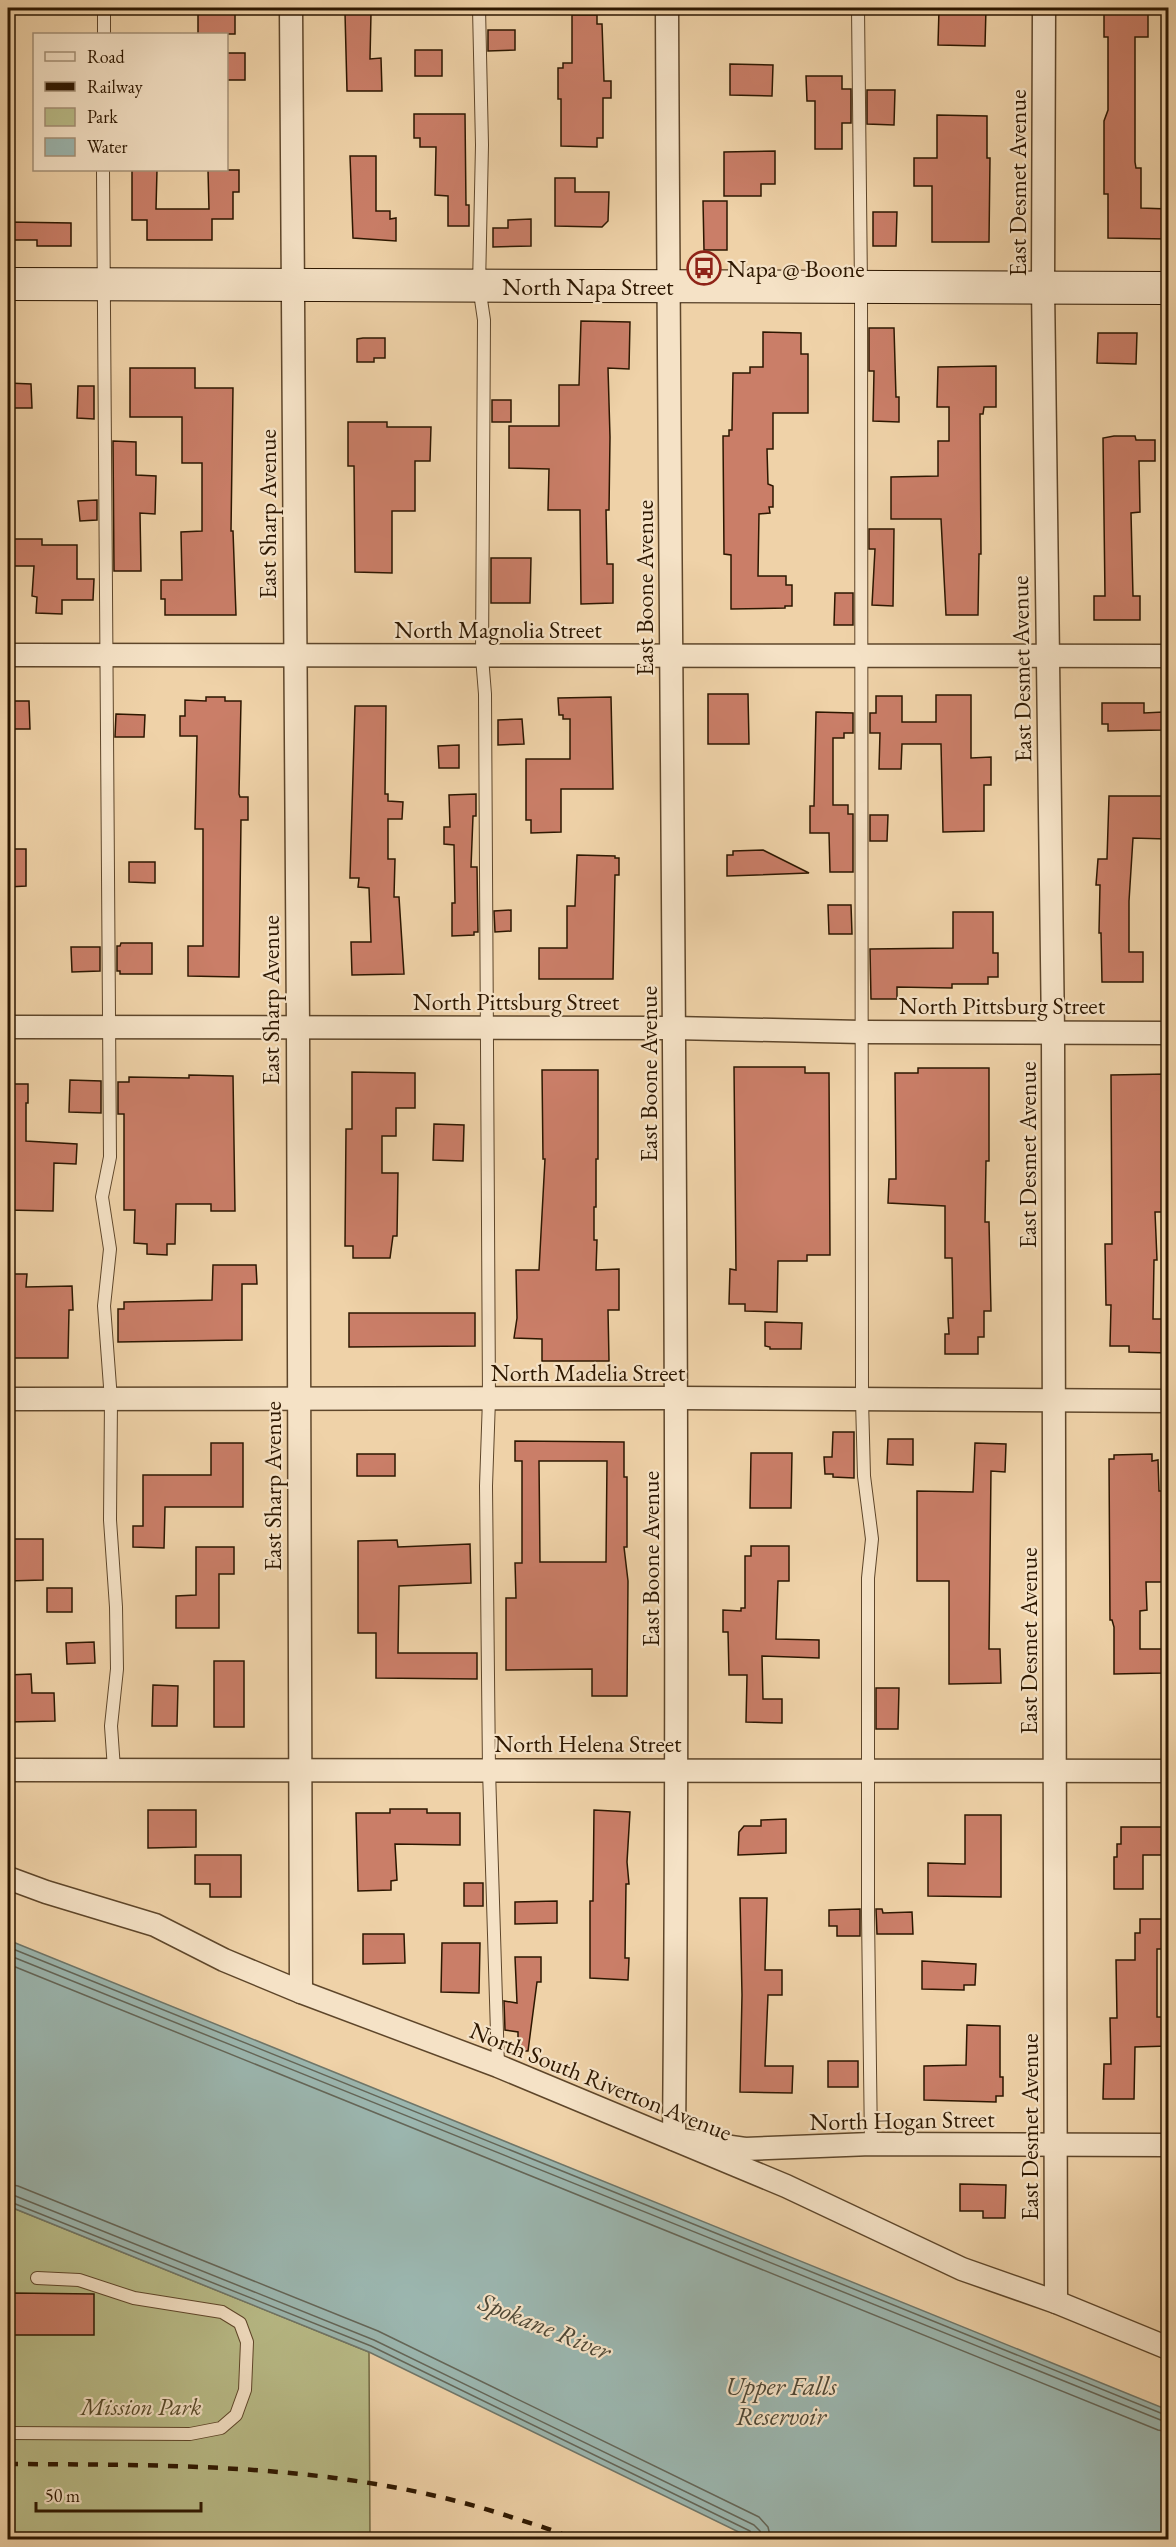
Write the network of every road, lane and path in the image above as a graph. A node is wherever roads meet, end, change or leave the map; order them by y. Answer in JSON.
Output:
{"nodes":[{"id":1,"x":104,"y":8,"type":"edge"},
{"id":2,"x":291,"y":8,"type":"edge"},
{"id":3,"x":479,"y":8,"type":"edge"},
{"id":4,"x":667,"y":8,"type":"edge"},
{"id":5,"x":858,"y":8,"type":"edge"},
{"id":6,"x":1044,"y":8,"type":"edge"},
{"id":7,"x":104,"y":33,"type":"edge"},
{"id":8,"x":104,"y":171,"type":"edge"},
{"id":9,"x":8,"y":284,"type":"edge"},
{"id":10,"x":103,"y":284,"type":"junction"},
{"id":11,"x":293,"y":284,"type":"junction"},
{"id":12,"x":479,"y":286,"type":"junction"},
{"id":13,"x":668,"y":286,"type":"junction"},
{"id":14,"x":1043,"y":287,"type":"junction"},
{"id":15,"x":861,"y":288,"type":"junction"},
{"id":16,"x":1168,"y":288,"type":"edge"},
{"id":17,"x":8,"y":655,"type":"edge"},
{"id":18,"x":106,"y":655,"type":"junction"},
{"id":19,"x":294,"y":655,"type":"junction"},
{"id":20,"x":862,"y":655,"type":"junction"},
{"id":21,"x":671,"y":656,"type":"junction"},
{"id":22,"x":1168,"y":656,"type":"edge"},
{"id":23,"x":483,"y":657,"type":"junction"},
{"id":24,"x":1047,"y":657,"type":"junction"},
{"id":25,"x":8,"y":1028,"type":"edge"},
{"id":26,"x":298,"y":1028,"type":"junction"},
{"id":27,"x":674,"y":1028,"type":"junction"},
{"id":28,"x":109,"y":1029,"type":"junction"},
{"id":29,"x":489,"y":1029,"type":"junction"},
{"id":30,"x":862,"y":1032,"type":"junction"},
{"id":31,"x":1053,"y":1033,"type":"junction"},
{"id":32,"x":1168,"y":1033,"type":"edge"},
{"id":33,"x":677,"y":1398,"type":"junction"},
{"id":34,"x":8,"y":1399,"type":"edge"},
{"id":35,"x":489,"y":1399,"type":"junction"},
{"id":36,"x":298,"y":1400,"type":"junction"},
{"id":37,"x":862,"y":1400,"type":"junction"},
{"id":38,"x":111,"y":1401,"type":"junction"},
{"id":39,"x":1054,"y":1401,"type":"junction"},
{"id":40,"x":1168,"y":1401,"type":"edge"},
{"id":41,"x":114,"y":1769,"type":"junction"},
{"id":42,"x":8,"y":1770,"type":"edge"},
{"id":43,"x":300,"y":1770,"type":"junction"},
{"id":44,"x":489,"y":1770,"type":"junction"},
{"id":45,"x":678,"y":1770,"type":"junction"},
{"id":46,"x":868,"y":1771,"type":"junction"},
{"id":47,"x":1055,"y":1771,"type":"junction"},
{"id":48,"x":1168,"y":1771,"type":"edge"},
{"id":49,"x":8,"y":1878,"type":"edge"},
{"id":50,"x":301,"y":1992,"type":"junction"},
{"id":51,"x":498,"y":2066,"type":"junction"},
{"id":52,"x":674,"y":2139,"type":"junction"},
{"id":53,"x":871,"y":2144,"type":"junction"},
{"id":54,"x":1057,"y":2144,"type":"junction"},
{"id":55,"x":1168,"y":2145,"type":"edge"},
{"id":56,"x":37,"y":2278,"type":"dead end"},
{"id":57,"x":1056,"y":2302,"type":"junction"},
{"id":58,"x":1168,"y":2348,"type":"edge"},
{"id":59,"x":8,"y":2433,"type":"edge"}],
"edges":[{"from":1,"to":7,"type":"lane"},
{"from":2,"to":11,"type":"street","name":"East Sharp Avenue"},
{"from":3,"to":12,"type":"lane"},
{"from":4,"to":13,"type":"street","name":"East Boone Avenue"},
{"from":5,"to":15,"type":"lane"},
{"from":6,"to":14,"type":"street","name":"East Desmet Avenue"},
{"from":8,"to":10,"type":"lane"},
{"from":9,"to":10,"type":"main road","name":"North Napa Street"},
{"from":10,"to":11,"type":"main road","name":"North Napa Street"},
{"from":10,"to":18,"type":"lane"},
{"from":11,"to":12,"type":"main road","name":"North Napa Street"},
{"from":11,"to":19,"type":"street","name":"East Sharp Avenue"},
{"from":12,"to":13,"type":"main road","name":"North Napa Street"},
{"from":12,"to":23,"type":"lane"},
{"from":13,"to":15,"type":"main road","name":"North Napa Street"},
{"from":13,"to":21,"type":"street","name":"East Boone Avenue"},
{"from":14,"to":15,"type":"main road","name":"North Napa Street"},
{"from":14,"to":16,"type":"main road","name":"North Napa Street"},
{"from":14,"to":24,"type":"street","name":"East Desmet Avenue"},
{"from":15,"to":20,"type":"lane"},
{"from":17,"to":18,"type":"street","name":"North Magnolia Street"},
{"from":18,"to":19,"type":"street","name":"North Magnolia Street"},
{"from":18,"to":28,"type":"lane"},
{"from":19,"to":23,"type":"street","name":"North Magnolia Street"},
{"from":19,"to":26,"type":"street","name":"East Sharp Avenue"},
{"from":20,"to":21,"type":"street","name":"North Magnolia Street"},
{"from":20,"to":24,"type":"street","name":"North Magnolia Street"},
{"from":20,"to":30,"type":"lane"},
{"from":21,"to":23,"type":"street","name":"North Magnolia Street"},
{"from":21,"to":27,"type":"street","name":"East Boone Avenue"},
{"from":22,"to":24,"type":"street","name":"North Magnolia Street"},
{"from":23,"to":29,"type":"lane"},
{"from":24,"to":31,"type":"street","name":"East Desmet Avenue"},
{"from":25,"to":28,"type":"street","name":"North Pittsburg Street"},
{"from":26,"to":28,"type":"street","name":"North Pittsburg Street"},
{"from":26,"to":29,"type":"street","name":"North Pittsburg Street"},
{"from":26,"to":36,"type":"street","name":"East Sharp Avenue"},
{"from":27,"to":29,"type":"street","name":"North Pittsburg Street"},
{"from":27,"to":30,"type":"street","name":"North Pittsburg Street"},
{"from":27,"to":33,"type":"street","name":"East Boone Avenue"},
{"from":28,"to":38,"type":"lane"},
{"from":29,"to":35,"type":"lane"},
{"from":30,"to":31,"type":"street","name":"North Pittsburg Street"},
{"from":30,"to":37,"type":"lane"},
{"from":31,"to":32,"type":"street","name":"North Pittsburg Street"},
{"from":31,"to":39,"type":"street","name":"East Desmet Avenue"},
{"from":33,"to":35,"type":"street","name":"North Madelia Street"},
{"from":33,"to":37,"type":"street","name":"North Madelia Street"},
{"from":33,"to":45,"type":"street","name":"East Boone Avenue"},
{"from":34,"to":38,"type":"street","name":"North Madelia Street"},
{"from":35,"to":36,"type":"street","name":"North Madelia Street"},
{"from":35,"to":44,"type":"lane"},
{"from":36,"to":38,"type":"street","name":"North Madelia Street"},
{"from":36,"to":43,"type":"street","name":"East Sharp Avenue"},
{"from":37,"to":39,"type":"street","name":"North Madelia Street"},
{"from":37,"to":46,"type":"lane"},
{"from":38,"to":41,"type":"lane"},
{"from":39,"to":40,"type":"street","name":"North Madelia Street"},
{"from":39,"to":47,"type":"street","name":"East Desmet Avenue"},
{"from":41,"to":42,"type":"street","name":"North Helena Street"},
{"from":41,"to":43,"type":"street","name":"North Helena Street"},
{"from":43,"to":44,"type":"street","name":"North Helena Street"},
{"from":43,"to":50,"type":"street","name":"East Sharp Avenue"},
{"from":44,"to":45,"type":"street","name":"North Helena Street"},
{"from":44,"to":51,"type":"lane"},
{"from":45,"to":46,"type":"street","name":"North Helena Street"},
{"from":45,"to":52,"type":"street","name":"East Boone Avenue"},
{"from":46,"to":47,"type":"street","name":"North Helena Street"},
{"from":46,"to":53,"type":"lane"},
{"from":47,"to":48,"type":"street","name":"North Helena Street"},
{"from":47,"to":54,"type":"street","name":"East Desmet Avenue"},
{"from":49,"to":50,"type":"street","name":"North South Riverton Avenue"},
{"from":50,"to":51,"type":"street","name":"North South Riverton Avenue"},
{"from":51,"to":52,"type":"street","name":"North South Riverton Avenue"},
{"from":52,"to":53,"type":"street","name":"North Hogan Street"},
{"from":52,"to":57,"type":"street","name":"North South Riverton Avenue"},
{"from":53,"to":54,"type":"street","name":"North Hogan Street"},
{"from":54,"to":55,"type":"street","name":"North Hogan Street"},
{"from":54,"to":57,"type":"street","name":"East Desmet Avenue"},
{"from":56,"to":59,"type":"lane"},
{"from":57,"to":58,"type":"street","name":"North South Riverton Avenue"}]}
